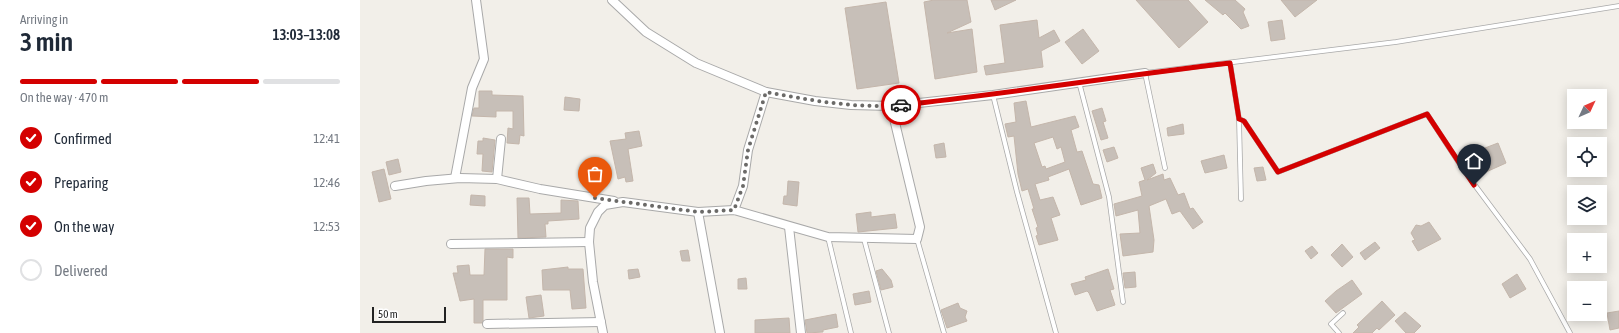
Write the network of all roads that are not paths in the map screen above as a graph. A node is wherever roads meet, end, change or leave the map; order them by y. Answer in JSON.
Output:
{"nodes":[{"id":1,"x":476,"y":0,"type":"edge"},
{"id":2,"x":612,"y":0,"type":"edge"},
{"id":3,"x":1619,"y":6,"type":"edge"},
{"id":4,"x":1230,"y":63,"type":"junction"},
{"id":5,"x":1145,"y":73,"type":"junction"},
{"id":6,"x":1079,"y":81,"type":"junction"},
{"id":7,"x":766,"y":92,"type":"junction"},
{"id":8,"x":993,"y":95,"type":"junction"},
{"id":9,"x":891,"y":106,"type":"junction"},
{"id":10,"x":1239,"y":119,"type":"junction"},
{"id":11,"x":501,"y":139,"type":"dead end"},
{"id":12,"x":1165,"y":168,"type":"dead end"},
{"id":13,"x":455,"y":178,"type":"junction"},
{"id":14,"x":496,"y":179,"type":"junction"},
{"id":15,"x":395,"y":186,"type":"dead end"},
{"id":16,"x":1241,"y":199,"type":"dead end"},
{"id":17,"x":623,"y":202,"type":"junction"},
{"id":18,"x":734,"y":210,"type":"junction"},
{"id":19,"x":698,"y":212,"type":"junction"},
{"id":20,"x":789,"y":227,"type":"junction"},
{"id":21,"x":828,"y":238,"type":"junction"},
{"id":22,"x":864,"y":239,"type":"junction"},
{"id":23,"x":917,"y":239,"type":"junction"},
{"id":24,"x":589,"y":242,"type":"junction"},
{"id":25,"x":451,"y":244,"type":"dead end"},
{"id":26,"x":1122,"y":302,"type":"dead end"},
{"id":27,"x":1343,"y":313,"type":"dead end"},
{"id":28,"x":600,"y":322,"type":"junction"},
{"id":29,"x":487,"y":324,"type":"dead end"},
{"id":30,"x":603,"y":333,"type":"edge"},
{"id":31,"x":720,"y":333,"type":"edge"},
{"id":32,"x":800,"y":333,"type":"edge"},
{"id":33,"x":851,"y":333,"type":"edge"},
{"id":34,"x":889,"y":333,"type":"edge"},
{"id":35,"x":944,"y":333,"type":"edge"},
{"id":36,"x":1056,"y":333,"type":"edge"},
{"id":37,"x":1339,"y":333,"type":"edge"},
{"id":38,"x":1570,"y":333,"type":"edge"}],
"edges":[{"from":1,"to":13,"type":"street"},
{"from":2,"to":7,"type":"street"},
{"from":3,"to":4,"type":"lane"},
{"from":4,"to":5,"type":"lane"},
{"from":4,"to":10,"type":"lane"},
{"from":5,"to":6,"type":"street"},
{"from":5,"to":12,"type":"lane"},
{"from":6,"to":8,"type":"street"},
{"from":6,"to":26,"type":"lane"},
{"from":7,"to":9,"type":"street"},
{"from":7,"to":18,"type":"street"},
{"from":8,"to":9,"type":"street"},
{"from":8,"to":36,"type":"lane"},
{"from":9,"to":23,"type":"street"},
{"from":10,"to":16,"type":"lane"},
{"from":10,"to":38,"type":"lane"},
{"from":11,"to":14,"type":"street"},
{"from":13,"to":14,"type":"street"},
{"from":13,"to":15,"type":"street"},
{"from":14,"to":17,"type":"street"},
{"from":17,"to":19,"type":"street"},
{"from":17,"to":24,"type":"street"},
{"from":18,"to":19,"type":"street"},
{"from":18,"to":20,"type":"street"},
{"from":19,"to":31,"type":"street"},
{"from":20,"to":21,"type":"street"},
{"from":20,"to":32,"type":"street"},
{"from":21,"to":22,"type":"street"},
{"from":21,"to":33,"type":"lane"},
{"from":22,"to":23,"type":"street"},
{"from":22,"to":34,"type":"lane"},
{"from":23,"to":35,"type":"lane"},
{"from":24,"to":25,"type":"street"},
{"from":24,"to":28,"type":"street"},
{"from":27,"to":37,"type":"lane"},
{"from":28,"to":29,"type":"street"},
{"from":28,"to":30,"type":"street"}]}
